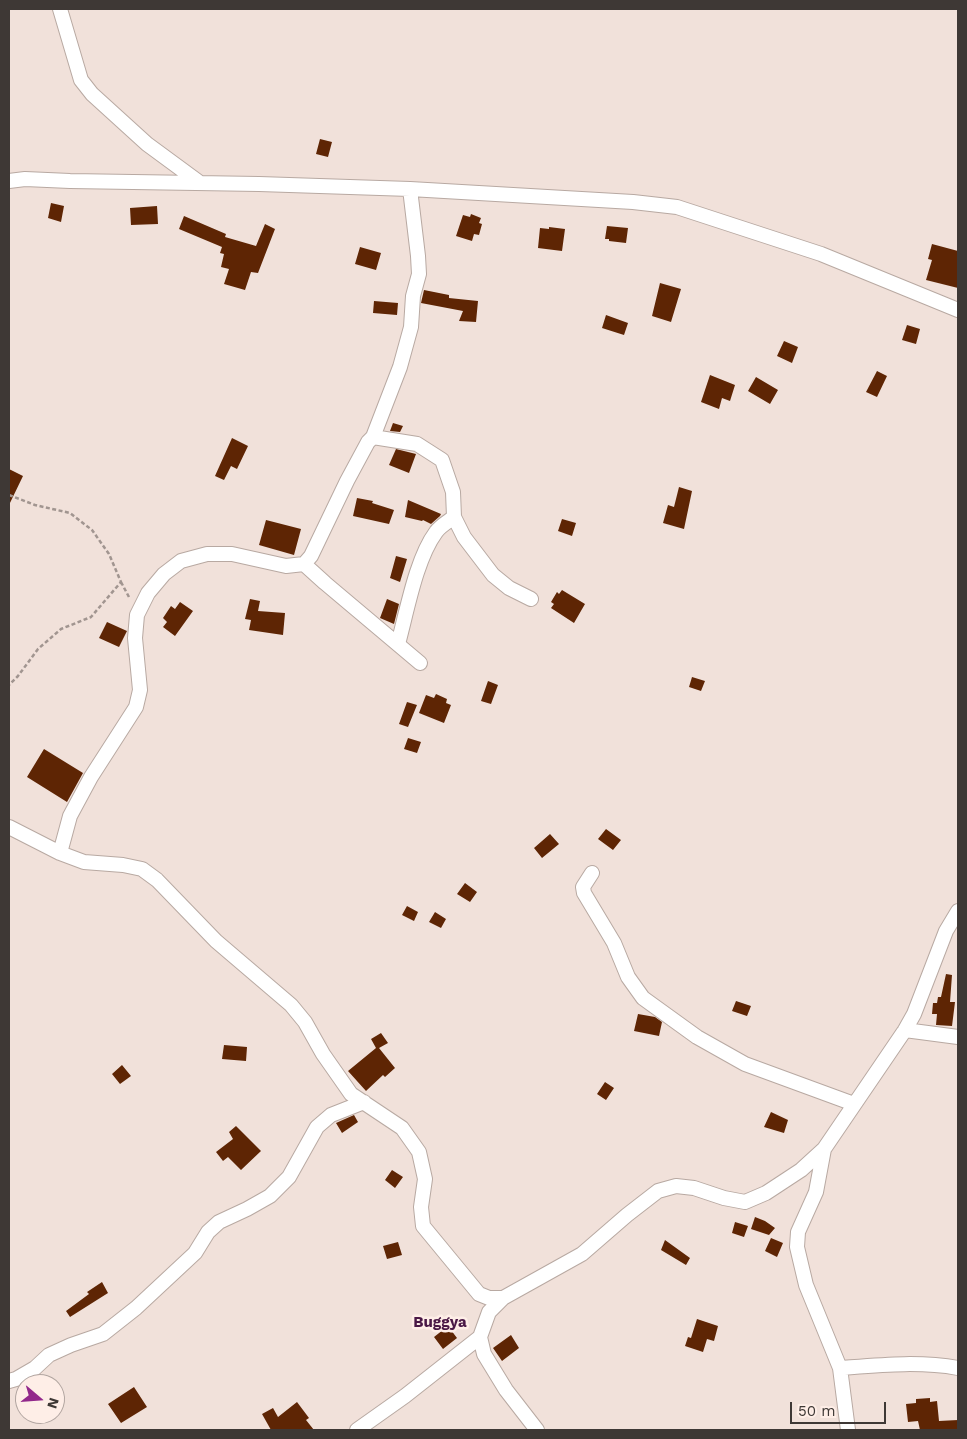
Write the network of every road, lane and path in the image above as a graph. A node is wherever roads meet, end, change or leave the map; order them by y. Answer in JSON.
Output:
{"nodes":[{"id":1,"x":60,"y":9,"type":"edge"},
{"id":2,"x":9,"y":181,"type":"edge"},
{"id":3,"x":200,"y":183,"type":"junction"},
{"id":4,"x":410,"y":189,"type":"junction"},
{"id":5,"x":958,"y":310,"type":"edge"},
{"id":6,"x":373,"y":437,"type":"junction"},
{"id":7,"x":9,"y":495,"type":"edge"},
{"id":8,"x":454,"y":517,"type":"junction"},
{"id":9,"x":304,"y":564,"type":"junction"},
{"id":10,"x":531,"y":599,"type":"dead end"},
{"id":11,"x":398,"y":644,"type":"junction"},
{"id":12,"x":420,"y":663,"type":"dead end"},
{"id":13,"x":9,"y":685,"type":"edge"},
{"id":14,"x":9,"y":827,"type":"edge"},
{"id":15,"x":60,"y":853,"type":"junction"},
{"id":16,"x":592,"y":873,"type":"dead end"},
{"id":17,"x":958,"y":911,"type":"edge"},
{"id":18,"x":905,"y":1030,"type":"junction"},
{"id":19,"x":958,"y":1037,"type":"edge"},
{"id":20,"x":364,"y":1102,"type":"junction"},
{"id":21,"x":854,"y":1104,"type":"junction"},
{"id":22,"x":824,"y":1149,"type":"junction"},
{"id":23,"x":503,"y":1298,"type":"junction"},
{"id":24,"x":480,"y":1337,"type":"junction"},
{"id":25,"x":840,"y":1368,"type":"junction"},
{"id":26,"x":958,"y":1368,"type":"edge"},
{"id":27,"x":9,"y":1382,"type":"edge"},
{"id":28,"x":357,"y":1430,"type":"edge"},
{"id":29,"x":537,"y":1430,"type":"edge"},
{"id":30,"x":848,"y":1430,"type":"edge"}],
"edges":[{"from":1,"to":3,"type":"street"},
{"from":2,"to":3,"type":"street"},
{"from":3,"to":4,"type":"street"},
{"from":4,"to":5,"type":"street"},
{"from":4,"to":6,"type":"street"},
{"from":6,"to":8,"type":"street"},
{"from":6,"to":9,"type":"street"},
{"from":7,"to":13,"type":"path"},
{"from":8,"to":10,"type":"street"},
{"from":8,"to":11,"type":"street"},
{"from":9,"to":11,"type":"street"},
{"from":9,"to":15,"type":"street"},
{"from":11,"to":12,"type":"street"},
{"from":14,"to":15,"type":"street"},
{"from":15,"to":20,"type":"street"},
{"from":16,"to":21,"type":"street"},
{"from":17,"to":18,"type":"street"},
{"from":18,"to":19,"type":"street"},
{"from":18,"to":21,"type":"street"},
{"from":20,"to":23,"type":"street"},
{"from":20,"to":27,"type":"street"},
{"from":21,"to":22,"type":"street"},
{"from":22,"to":23,"type":"street"},
{"from":22,"to":25,"type":"street"},
{"from":23,"to":24,"type":"street"},
{"from":24,"to":28,"type":"street"},
{"from":24,"to":29,"type":"street"},
{"from":25,"to":26,"type":"street"},
{"from":25,"to":30,"type":"street"}]}
